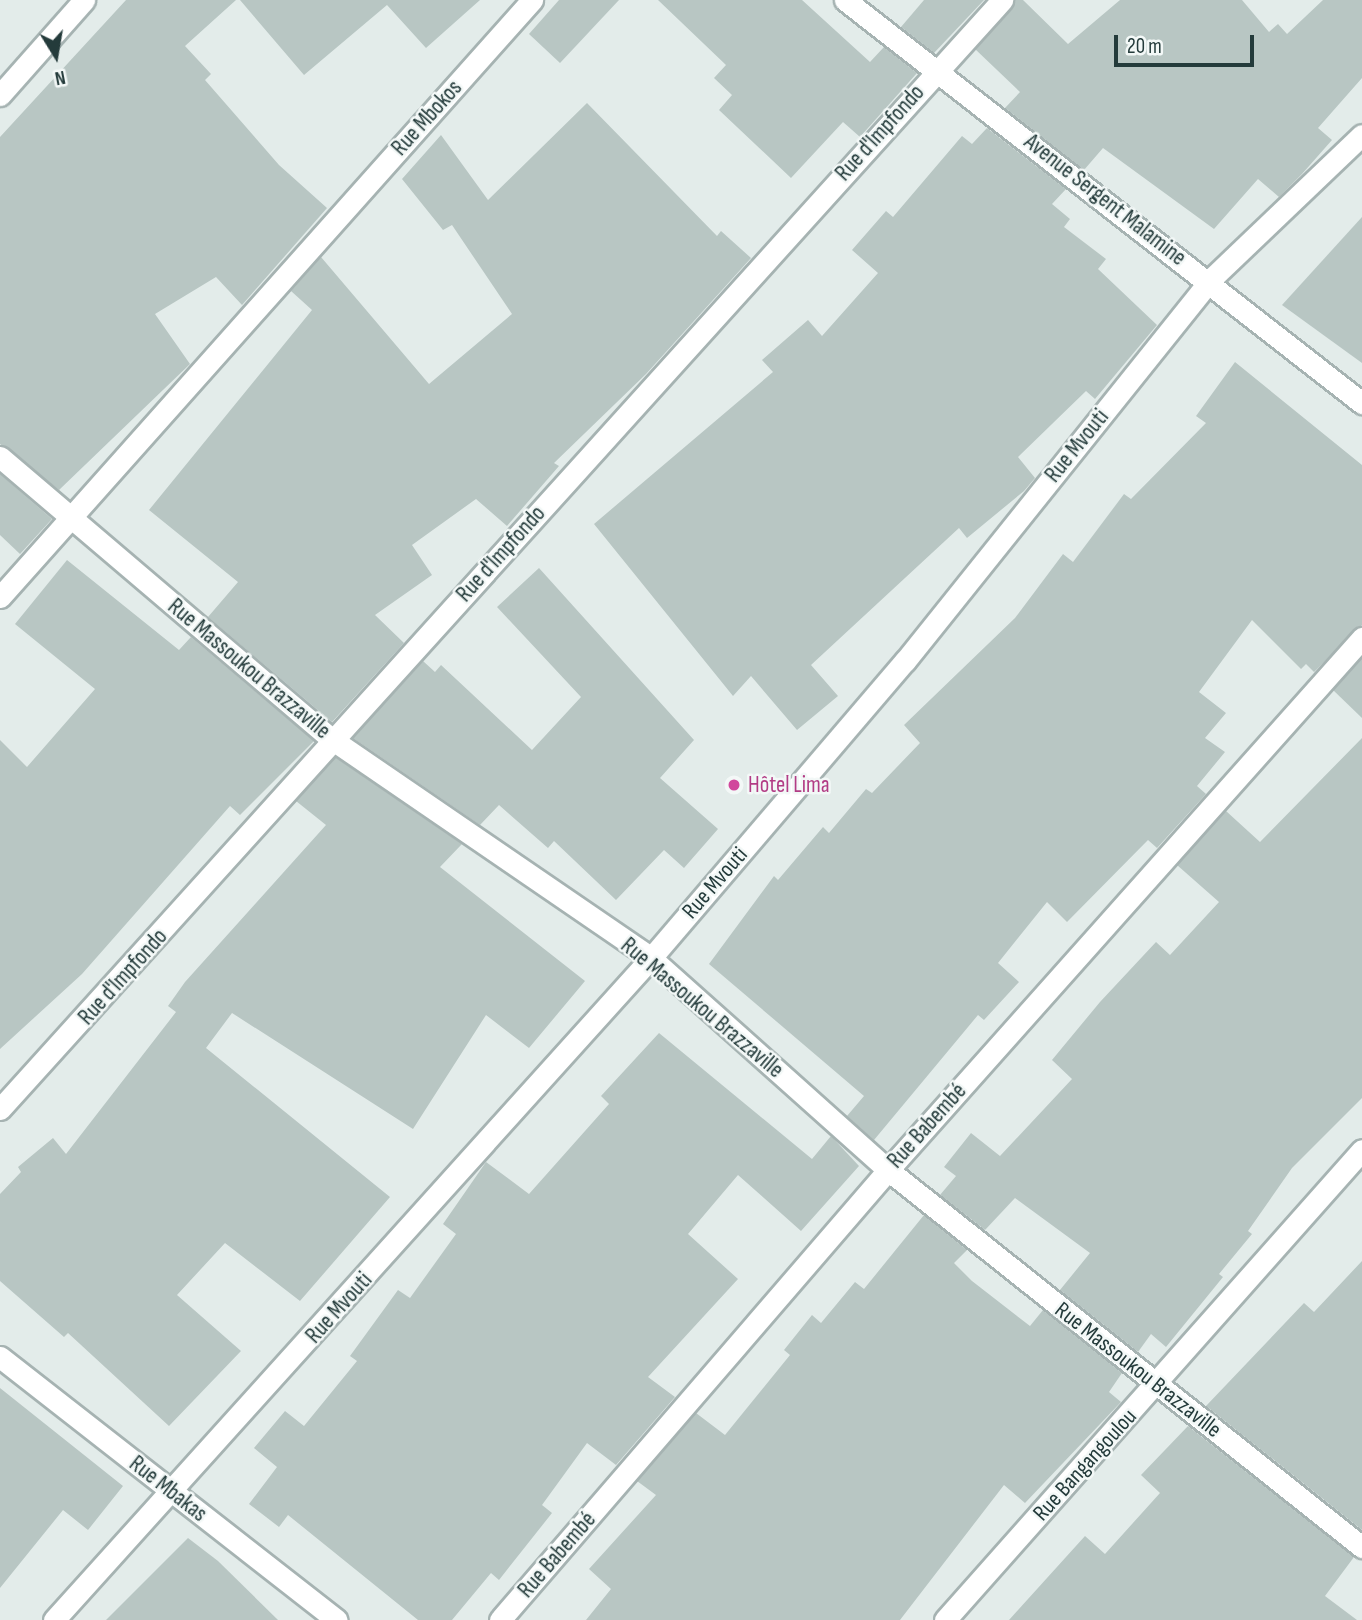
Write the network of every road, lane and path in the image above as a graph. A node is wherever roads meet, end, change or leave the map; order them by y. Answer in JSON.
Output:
{"nodes":[{"id":1,"x":84,"y":0,"type":"edge"},
{"id":2,"x":532,"y":0,"type":"edge"},
{"id":3,"x":845,"y":0,"type":"edge"},
{"id":4,"x":1002,"y":0,"type":"edge"},
{"id":5,"x":937,"y":69,"type":"junction"},
{"id":6,"x":0,"y":95,"type":"edge"},
{"id":7,"x":1362,"y":135,"type":"edge"},
{"id":8,"x":1209,"y":281,"type":"junction"},
{"id":9,"x":1362,"y":403,"type":"edge"},
{"id":10,"x":0,"y":457,"type":"edge"},
{"id":11,"x":69,"y":519,"type":"junction"},
{"id":12,"x":0,"y":597,"type":"edge"},
{"id":13,"x":1362,"y":638,"type":"edge"},
{"id":14,"x":333,"y":740,"type":"junction"},
{"id":15,"x":651,"y":958,"type":"junction"},
{"id":16,"x":0,"y":1109,"type":"edge"},
{"id":17,"x":1362,"y":1150,"type":"edge"},
{"id":18,"x":888,"y":1170,"type":"junction"},
{"id":19,"x":0,"y":1357,"type":"edge"},
{"id":20,"x":1157,"y":1385,"type":"junction"},
{"id":21,"x":173,"y":1494,"type":"junction"},
{"id":22,"x":1362,"y":1547,"type":"edge"},
{"id":23,"x":54,"y":1620,"type":"edge"},
{"id":24,"x":337,"y":1620,"type":"edge"},
{"id":25,"x":500,"y":1620,"type":"edge"},
{"id":26,"x":945,"y":1620,"type":"edge"}],
"edges":[{"from":1,"to":6,"type":"street"},
{"from":2,"to":11,"type":"street","name":"Rue Mbokos"},
{"from":3,"to":5,"type":"street","name":"Avenue Sergent Malamine"},
{"from":4,"to":5,"type":"street","name":"Rue d'Impfondo"},
{"from":5,"to":8,"type":"street","name":"Avenue Sergent Malamine"},
{"from":5,"to":14,"type":"street","name":"Rue d'Impfondo"},
{"from":7,"to":8,"type":"street","name":"Rue Mvouti"},
{"from":8,"to":9,"type":"street","name":"Avenue Sergent Malamine"},
{"from":8,"to":15,"type":"street","name":"Rue Mvouti"},
{"from":10,"to":11,"type":"street","name":"Rue Massoukou Brazzaville"},
{"from":11,"to":12,"type":"street","name":"Rue Mbokos"},
{"from":11,"to":14,"type":"street","name":"Rue Massoukou Brazzaville"},
{"from":13,"to":18,"type":"street","name":"Rue Babembé"},
{"from":14,"to":15,"type":"street","name":"Rue Massoukou Brazzaville"},
{"from":14,"to":16,"type":"street","name":"Rue d'Impfondo"},
{"from":15,"to":18,"type":"street","name":"Rue Massoukou Brazzaville"},
{"from":15,"to":21,"type":"street","name":"Rue Mvouti"},
{"from":17,"to":20,"type":"street","name":"Rue Bangangoulou"},
{"from":18,"to":20,"type":"street","name":"Rue Massoukou Brazzaville"},
{"from":18,"to":25,"type":"street","name":"Rue Babembé"},
{"from":19,"to":21,"type":"street","name":"Rue Mbakas"},
{"from":20,"to":22,"type":"street","name":"Rue Massoukou Brazzaville"},
{"from":20,"to":26,"type":"street","name":"Rue Bangangoulou"},
{"from":21,"to":23,"type":"street","name":"Rue Mvouti"},
{"from":21,"to":24,"type":"street","name":"Rue Mbakas"}]}
